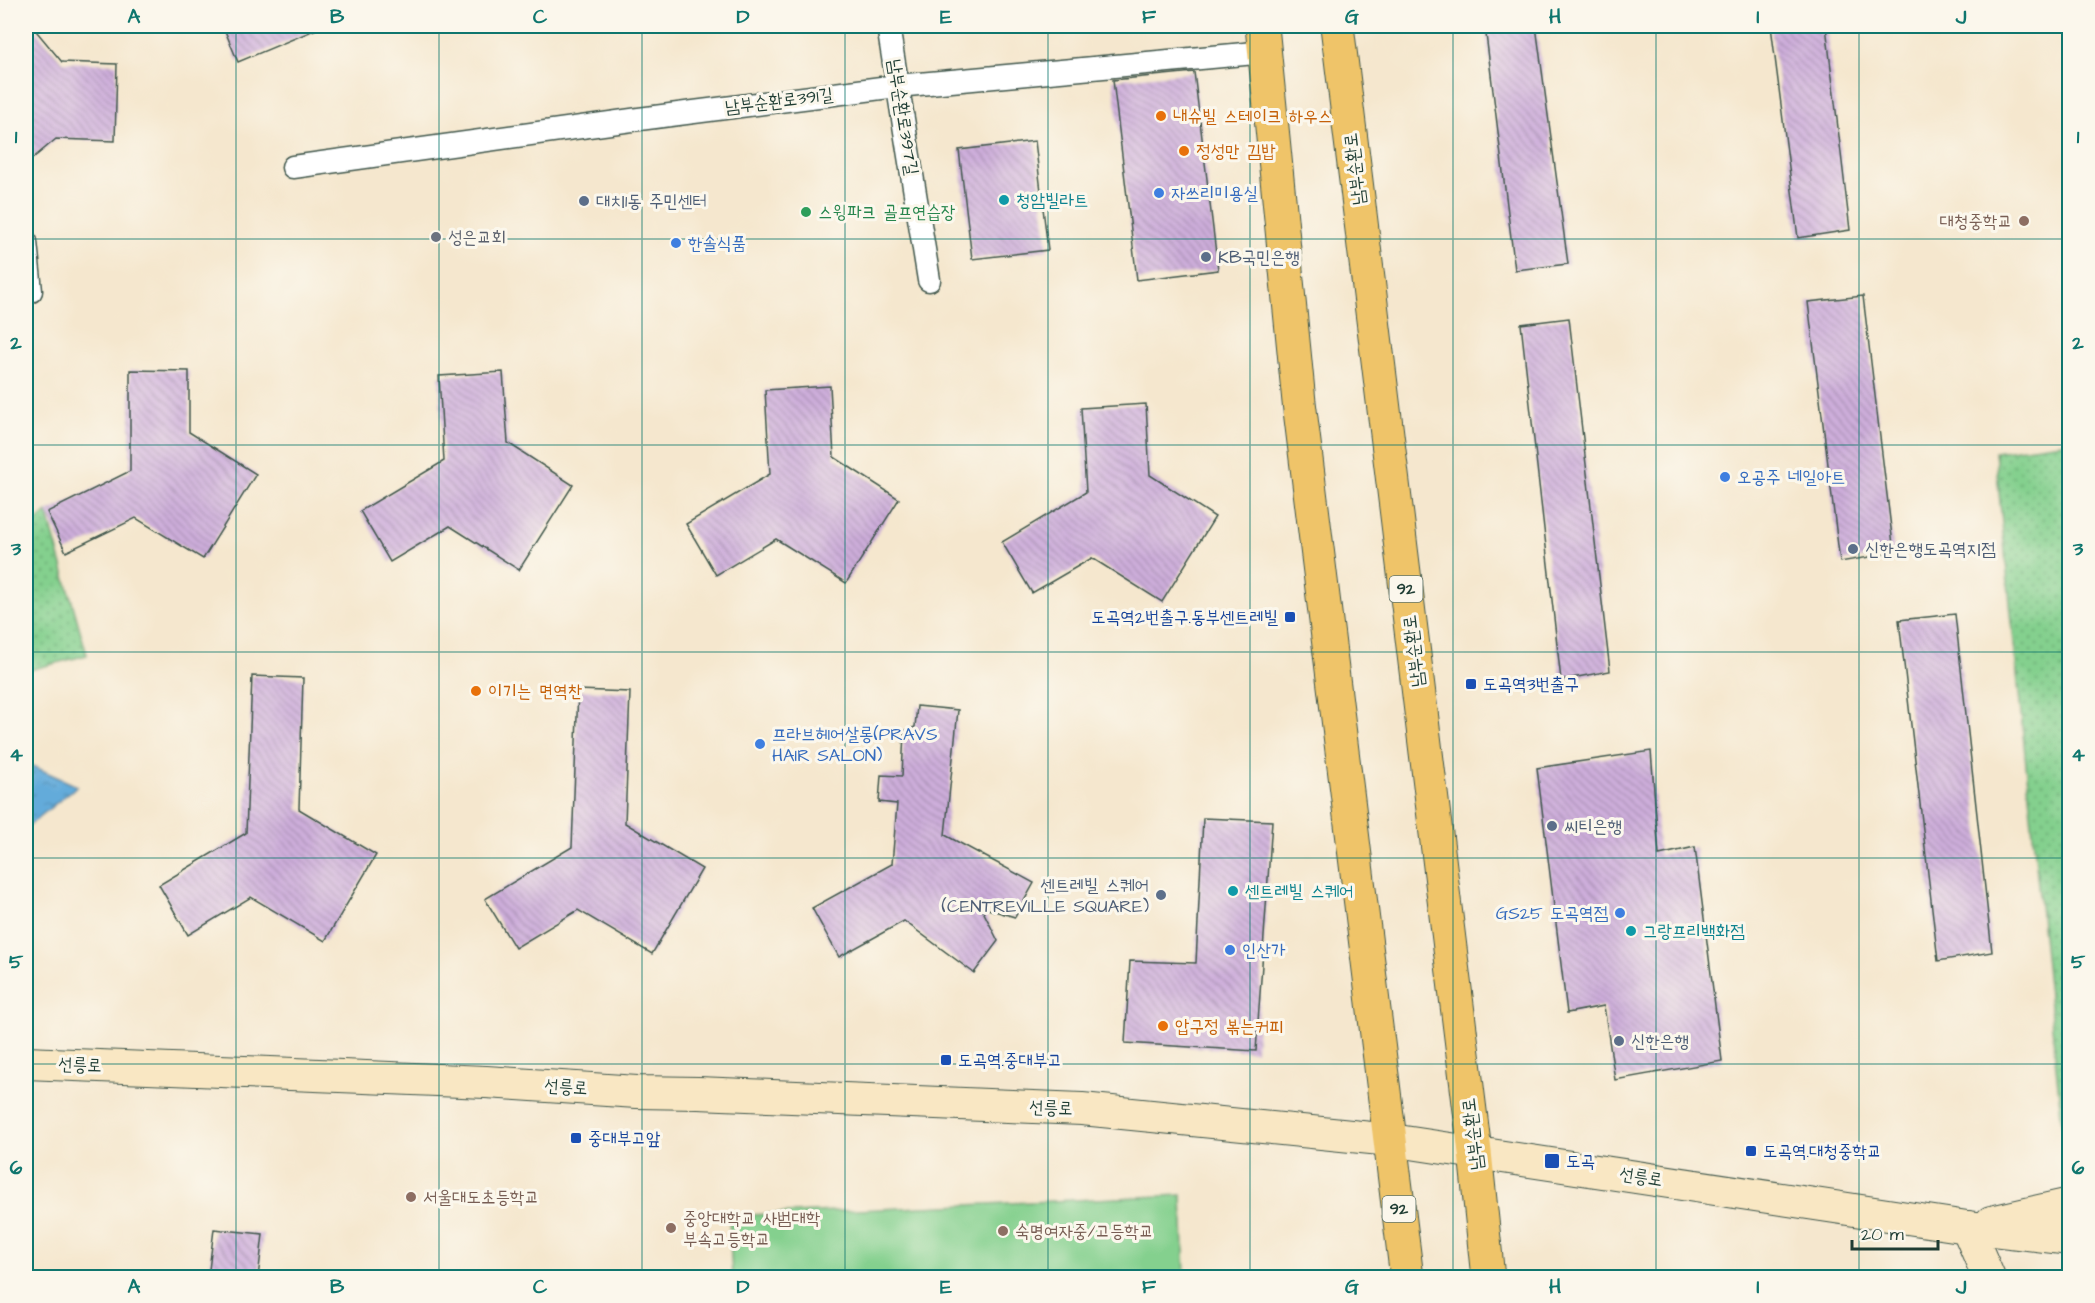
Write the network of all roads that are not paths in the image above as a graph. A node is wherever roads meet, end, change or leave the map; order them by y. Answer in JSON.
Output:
{"nodes":[{"id":1,"x":888,"y":26,"type":"edge"},
{"id":2,"x":1337,"y":26,"type":"edge"},
{"id":3,"x":1264,"y":39,"type":"edge"},
{"id":4,"x":897,"y":86,"type":"junction"},
{"id":5,"x":293,"y":167,"type":"dead end"},
{"id":6,"x":26,"y":242,"type":"edge"},
{"id":7,"x":929,"y":280,"type":"dead end"},
{"id":8,"x":28,"y":291,"type":"edge"},
{"id":9,"x":26,"y":1063,"type":"edge"},
{"id":10,"x":1391,"y":1140,"type":"junction"},
{"id":11,"x":1475,"y":1152,"type":"junction"},
{"id":12,"x":2070,"y":1204,"type":"edge"},
{"id":13,"x":1967,"y":1227,"type":"junction"},
{"id":14,"x":2070,"y":1239,"type":"edge"},
{"id":15,"x":1407,"y":1278,"type":"edge"},
{"id":16,"x":1488,"y":1278,"type":"edge"},
{"id":17,"x":1989,"y":1278,"type":"edge"}],
"edges":[{"from":1,"to":4,"type":"street","name":"남부순환로397길"},
{"from":2,"to":11,"type":"main road","name":"남부순환로","number":"92"},
{"from":3,"to":4,"type":"street","name":"남부순환로391길"},
{"from":3,"to":10,"type":"main road","number":"92"},
{"from":4,"to":5,"type":"street","name":"남부순환로391길"},
{"from":4,"to":7,"type":"street","name":"남부순환로397길"},
{"from":6,"to":8,"type":"street"},
{"from":9,"to":10,"type":"main road","name":"선릉로"},
{"from":10,"to":11,"type":"main road","name":"선릉로"},
{"from":10,"to":15,"type":"main road","number":"92"},
{"from":11,"to":13,"type":"main road","name":"선릉로"},
{"from":11,"to":16,"type":"main road","name":"남부순환로","number":"92"},
{"from":12,"to":13,"type":"main road"},
{"from":13,"to":14,"type":"main road","name":"선릉로"},
{"from":13,"to":17,"type":"main road"}]}
